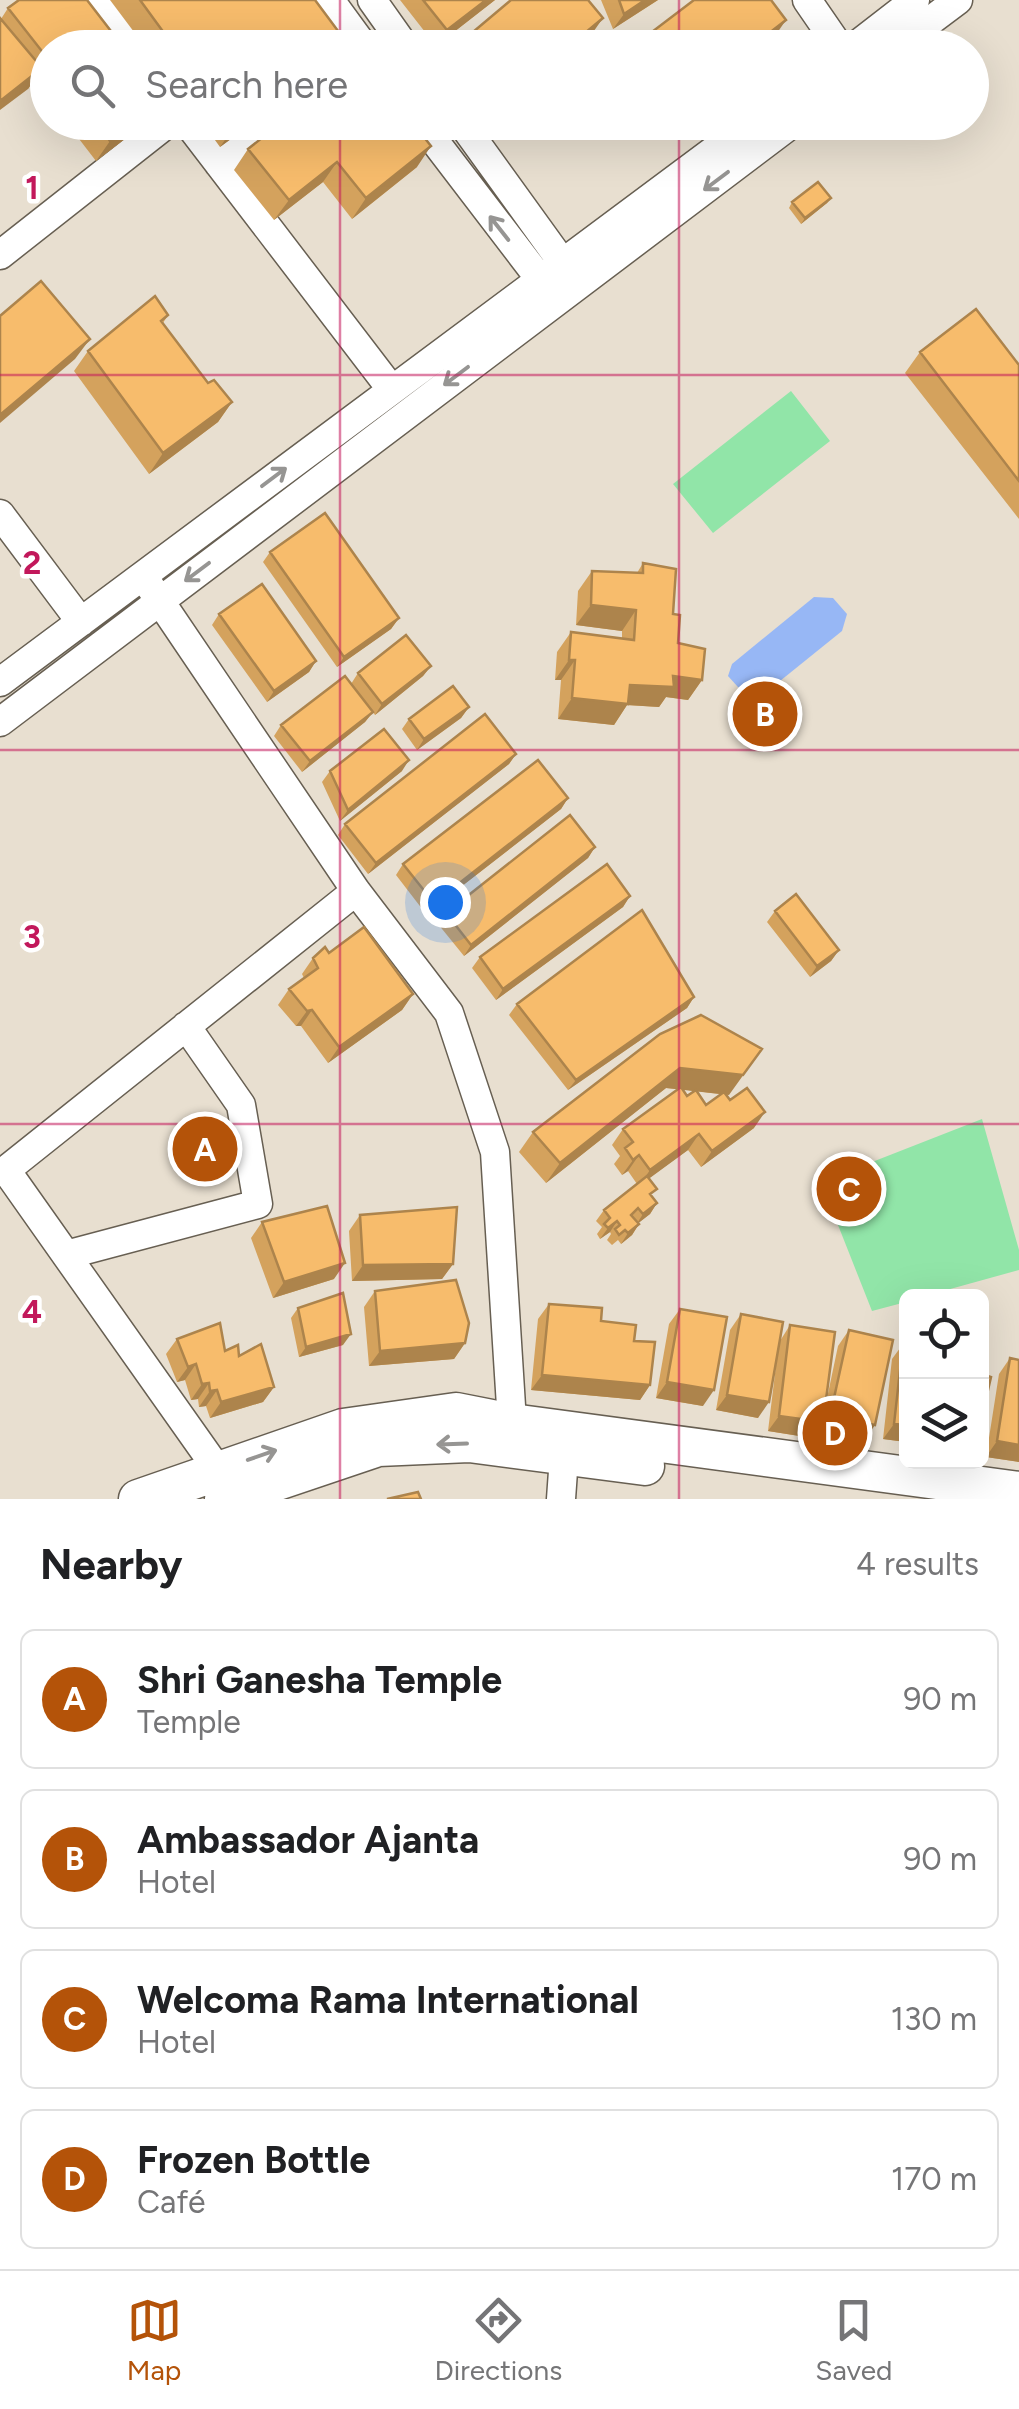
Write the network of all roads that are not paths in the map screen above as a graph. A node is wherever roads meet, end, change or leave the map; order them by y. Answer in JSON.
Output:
{"nodes":[{"id":1,"x":96,"y":0,"type":"edge"},
{"id":2,"x":330,"y":0,"type":"edge"},
{"id":3,"x":372,"y":0,"type":"edge"},
{"id":4,"x":807,"y":0,"type":"edge"},
{"id":5,"x":915,"y":0,"type":"edge"},
{"id":6,"x":958,"y":0,"type":"edge"},
{"id":7,"x":118,"y":30,"type":"edge"},
{"id":8,"x":352,"y":30,"type":"edge"},
{"id":9,"x":393,"y":30,"type":"edge"},
{"id":10,"x":828,"y":30,"type":"edge"},
{"id":11,"x":876,"y":30,"type":"edge"},
{"id":12,"x":918,"y":30,"type":"edge"},
{"id":13,"x":146,"y":140,"type":"edge"},
{"id":14,"x":201,"y":140,"type":"edge"},
{"id":15,"x":249,"y":140,"type":"edge"},
{"id":16,"x":436,"y":140,"type":"edge"},
{"id":17,"x":471,"y":140,"type":"edge"},
{"id":18,"x":728,"y":140,"type":"edge"},
{"id":19,"x":770,"y":140,"type":"edge"},
{"id":20,"x":219,"y":164,"type":"junction"},
{"id":21,"x":0,"y":255,"type":"edge"},
{"id":22,"x":551,"y":271,"type":"junction"},
{"id":23,"x":570,"y":290,"type":"junction"},
{"id":24,"x":392,"y":390,"type":"junction"},
{"id":25,"x":0,"y":514,"type":"edge"},
{"id":26,"x":143,"y":576,"type":"junction"},
{"id":27,"x":159,"y":601,"type":"junction"},
{"id":28,"x":81,"y":622,"type":"junction"},
{"id":29,"x":0,"y":682,"type":"edge"},
{"id":30,"x":0,"y":722,"type":"edge"},
{"id":31,"x":356,"y":891,"type":"junction"},
{"id":32,"x":186,"y":1026,"type":"junction"},
{"id":33,"x":66,"y":1255,"type":"junction"},
{"id":34,"x":513,"y":1436,"type":"junction"},
{"id":35,"x":559,"y":1443,"type":"junction"},
{"id":36,"x":221,"y":1484,"type":"edge"},
{"id":37,"x":1019,"y":1491,"type":"edge"},
{"id":38,"x":138,"y":1499,"type":"edge"},
{"id":39,"x":561,"y":1499,"type":"edge"},
{"id":40,"x":895,"y":1499,"type":"edge"}],
"edges":[{"from":1,"to":7,"type":"street"},
{"from":2,"to":8,"type":"street"},
{"from":3,"to":9,"type":"street"},
{"from":4,"to":10,"type":"street"},
{"from":5,"to":11,"type":"street"},
{"from":6,"to":12,"type":"street"},
{"from":13,"to":21,"type":"street"},
{"from":14,"to":20,"type":"street"},
{"from":15,"to":20,"type":"street"},
{"from":22,"to":16,"type":"street","one_way":true},
{"from":17,"to":22,"type":"street"},
{"from":18,"to":22,"type":"street"},
{"from":19,"to":23,"type":"street","one_way":true},
{"from":20,"to":24,"type":"street"},
{"from":22,"to":23,"type":"street"},
{"from":22,"to":24,"type":"street"},
{"from":23,"to":27,"type":"street","one_way":true},
{"from":26,"to":24,"type":"street","one_way":true},
{"from":25,"to":28,"type":"street"},
{"from":26,"to":27,"type":"street"},
{"from":26,"to":28,"type":"street"},
{"from":27,"to":30,"type":"street"},
{"from":27,"to":31,"type":"street"},
{"from":28,"to":29,"type":"street"},
{"from":31,"to":32,"type":"street"},
{"from":31,"to":34,"type":"street"},
{"from":32,"to":33,"type":"street"},
{"from":32,"to":33,"type":"street"},
{"from":33,"to":36,"type":"street"},
{"from":34,"to":35,"type":"street"},
{"from":34,"to":36,"type":"street"},
{"from":35,"to":37,"type":"street"},
{"from":35,"to":39,"type":"street"},
{"from":35,"to":40,"type":"street"},
{"from":36,"to":38,"type":"street"}]}
